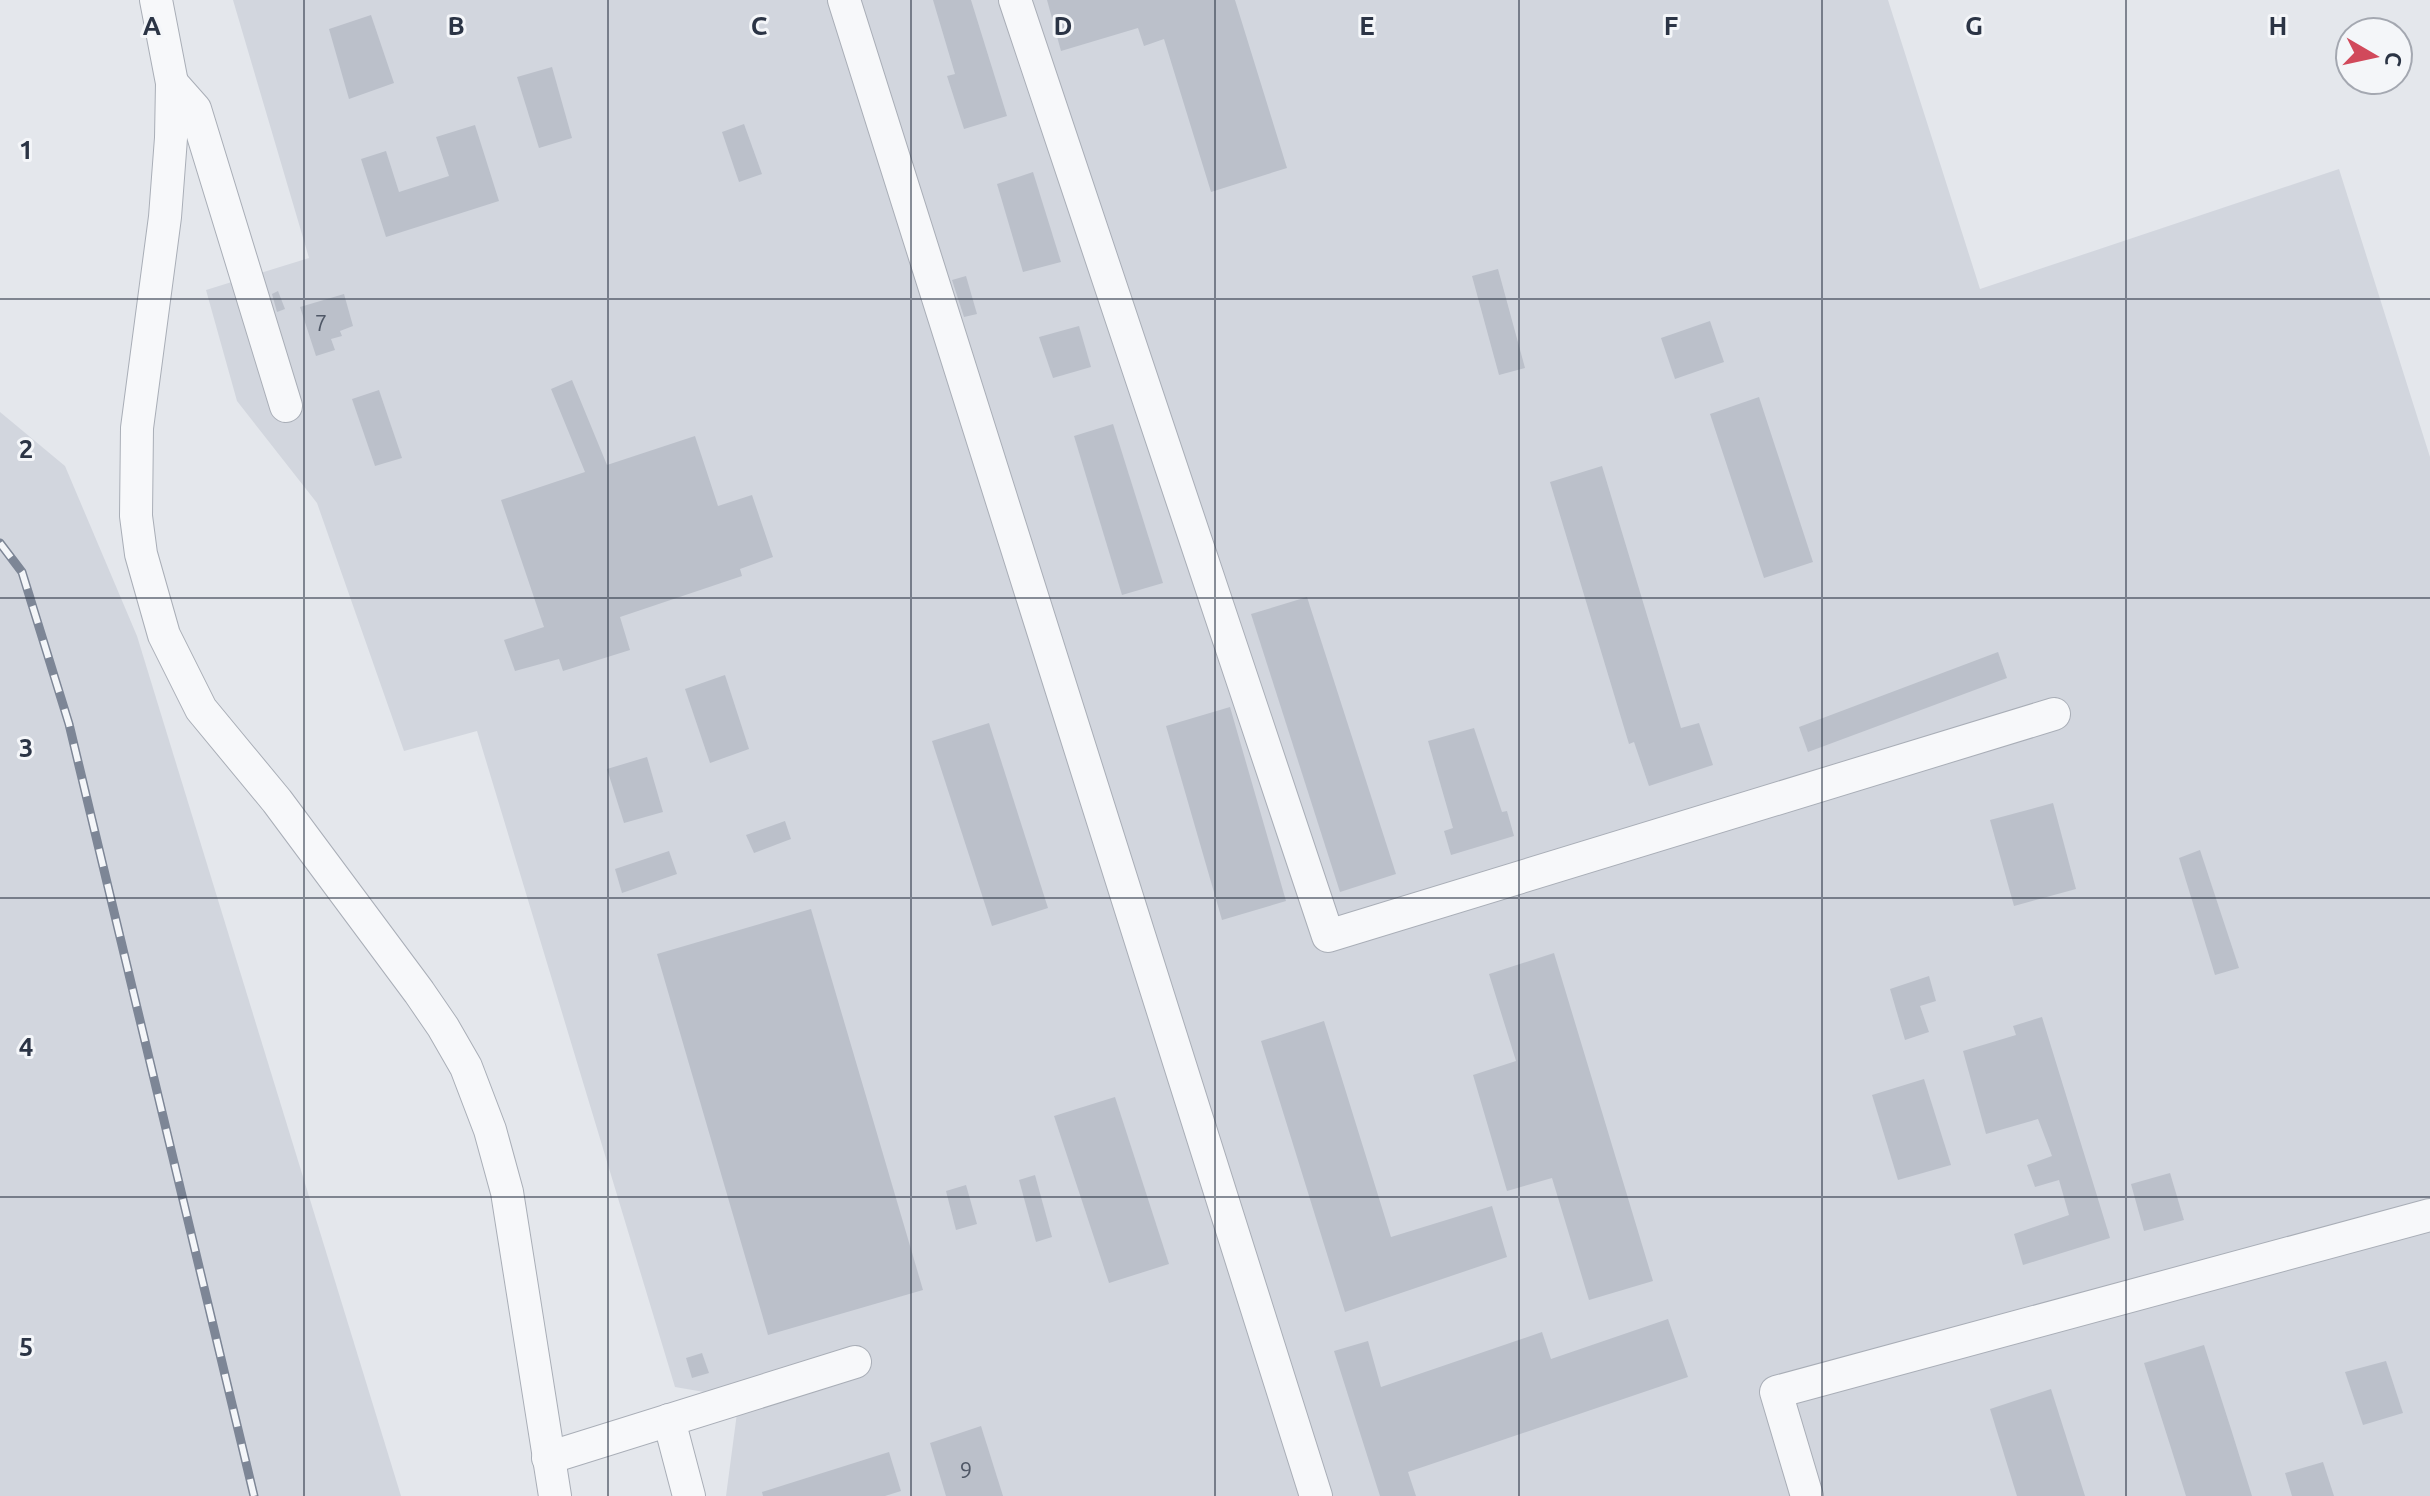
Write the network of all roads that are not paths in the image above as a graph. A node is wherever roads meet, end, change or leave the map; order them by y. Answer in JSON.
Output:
{"nodes":[{"id":1,"x":156,"y":0,"type":"edge"},
{"id":2,"x":844,"y":0,"type":"edge"},
{"id":3,"x":1015,"y":0,"type":"edge"},
{"id":4,"x":172,"y":83,"type":"junction"},
{"id":5,"x":286,"y":406,"type":"dead end"},
{"id":6,"x":2054,"y":714,"type":"dead end"},
{"id":7,"x":2430,"y":1215,"type":"edge"},
{"id":8,"x":855,"y":1362,"type":"dead end"},
{"id":9,"x":669,"y":1420,"type":"junction"},
{"id":10,"x":548,"y":1458,"type":"junction"},
{"id":11,"x":555,"y":1496,"type":"edge"},
{"id":12,"x":689,"y":1496,"type":"edge"},
{"id":13,"x":1316,"y":1496,"type":"edge"},
{"id":14,"x":1807,"y":1496,"type":"edge"}],
"edges":[{"from":1,"to":4,"type":"street"},
{"from":2,"to":13,"type":"street"},
{"from":3,"to":6,"type":"street"},
{"from":4,"to":5,"type":"street"},
{"from":4,"to":10,"type":"street"},
{"from":7,"to":14,"type":"street"},
{"from":8,"to":9,"type":"street"},
{"from":9,"to":10,"type":"street"},
{"from":9,"to":12,"type":"street"},
{"from":10,"to":11,"type":"street"}]}
